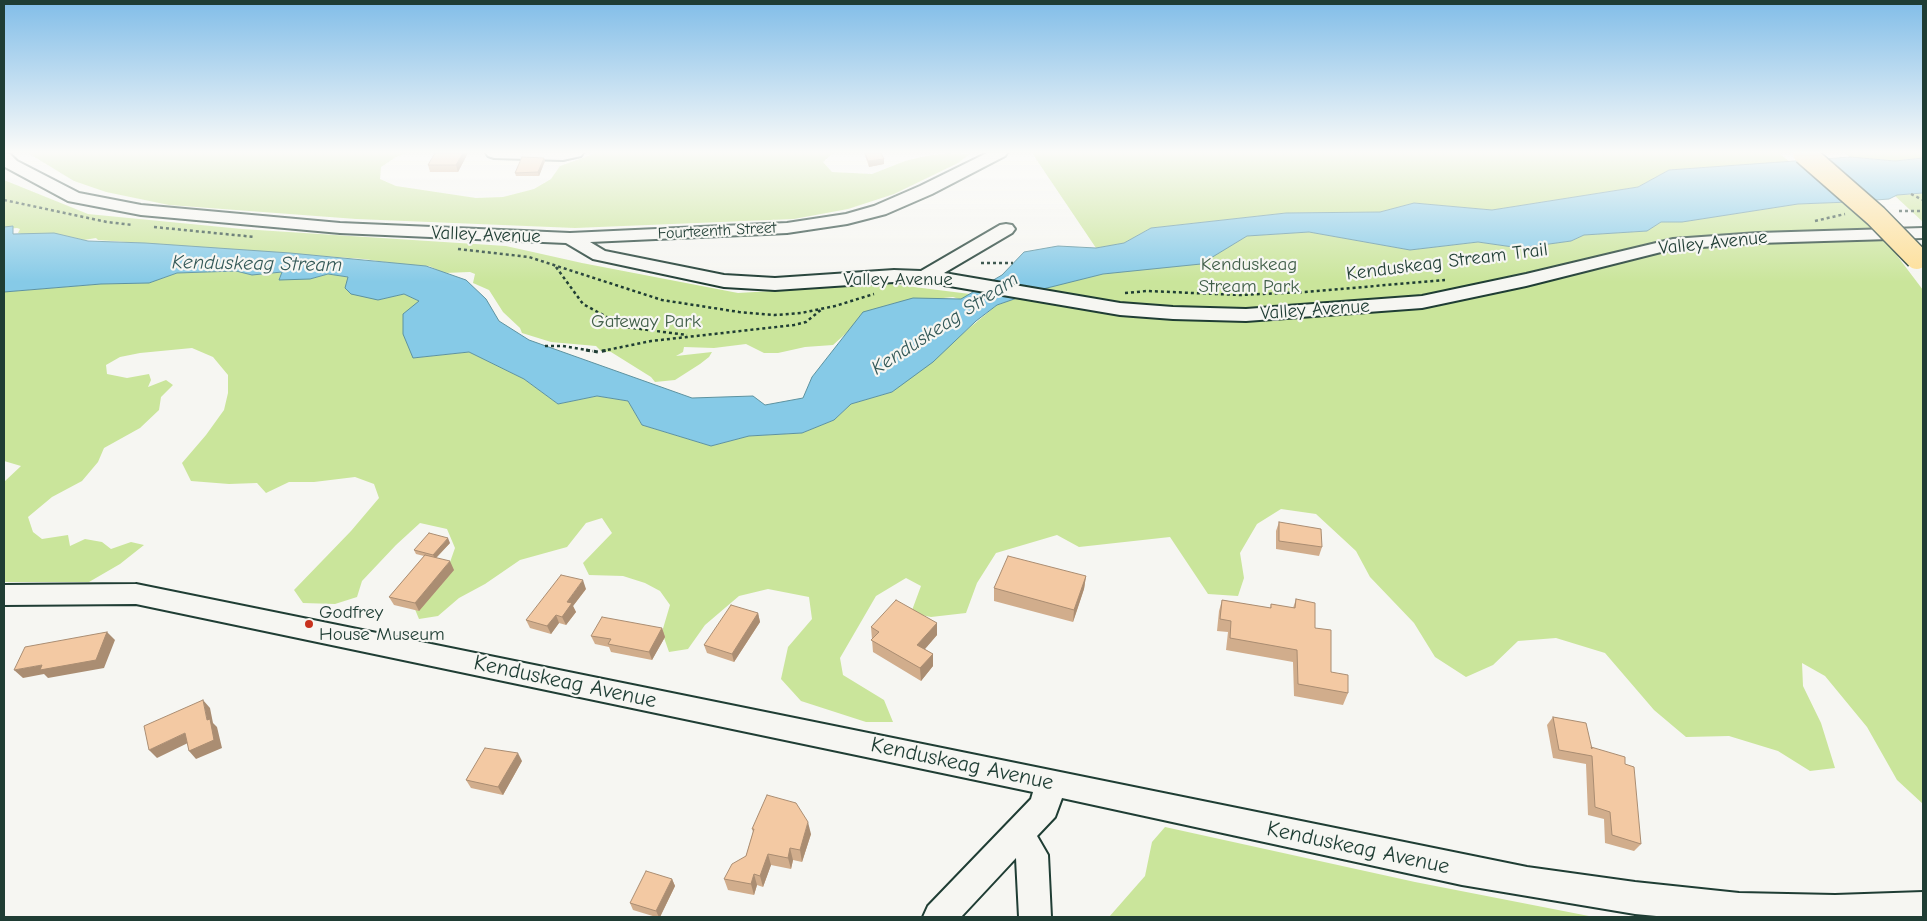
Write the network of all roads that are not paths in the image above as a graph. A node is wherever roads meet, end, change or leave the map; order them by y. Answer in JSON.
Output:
{"nodes":[{"id":1,"x":72,"y":196,"type":"edge"},
{"id":2,"x":912,"y":196,"type":"edge"},
{"id":3,"x":1853,"y":196,"type":"edge"},
{"id":4,"x":1875,"y":196,"type":"edge"},
{"id":5,"x":1006,"y":230,"type":"dead end"},
{"id":6,"x":1923,"y":233,"type":"edge"},
{"id":7,"x":570,"y":238,"type":"junction"},
{"id":8,"x":1920,"y":250,"type":"edge"},
{"id":9,"x":924,"y":277,"type":"junction"},
{"id":10,"x":4,"y":595,"type":"edge"},
{"id":11,"x":1051,"y":782,"type":"junction"},
{"id":12,"x":1016,"y":835,"type":"junction"},
{"id":13,"x":1923,"y":908,"type":"edge"},
{"id":14,"x":939,"y":917,"type":"edge"},
{"id":15,"x":1035,"y":917,"type":"edge"}],
"edges":[{"from":1,"to":7,"type":"street","name":"Valley Avenue"},
{"from":2,"to":7,"type":"street","name":"Fourteenth Street"},
{"from":3,"to":8,"type":"highway","bridge":true},
{"from":4,"to":8,"type":"highway"},
{"from":5,"to":9,"type":"street"},
{"from":6,"to":9,"type":"street","name":"Valley Avenue"},
{"from":7,"to":9,"type":"street","name":"Valley Avenue"},
{"from":10,"to":11,"type":"street","name":"Kenduskeag Avenue"},
{"from":11,"to":12,"type":"street"},
{"from":11,"to":13,"type":"street","name":"Kenduskeag Avenue"},
{"from":12,"to":14,"type":"street"},
{"from":12,"to":15,"type":"street"}]}
